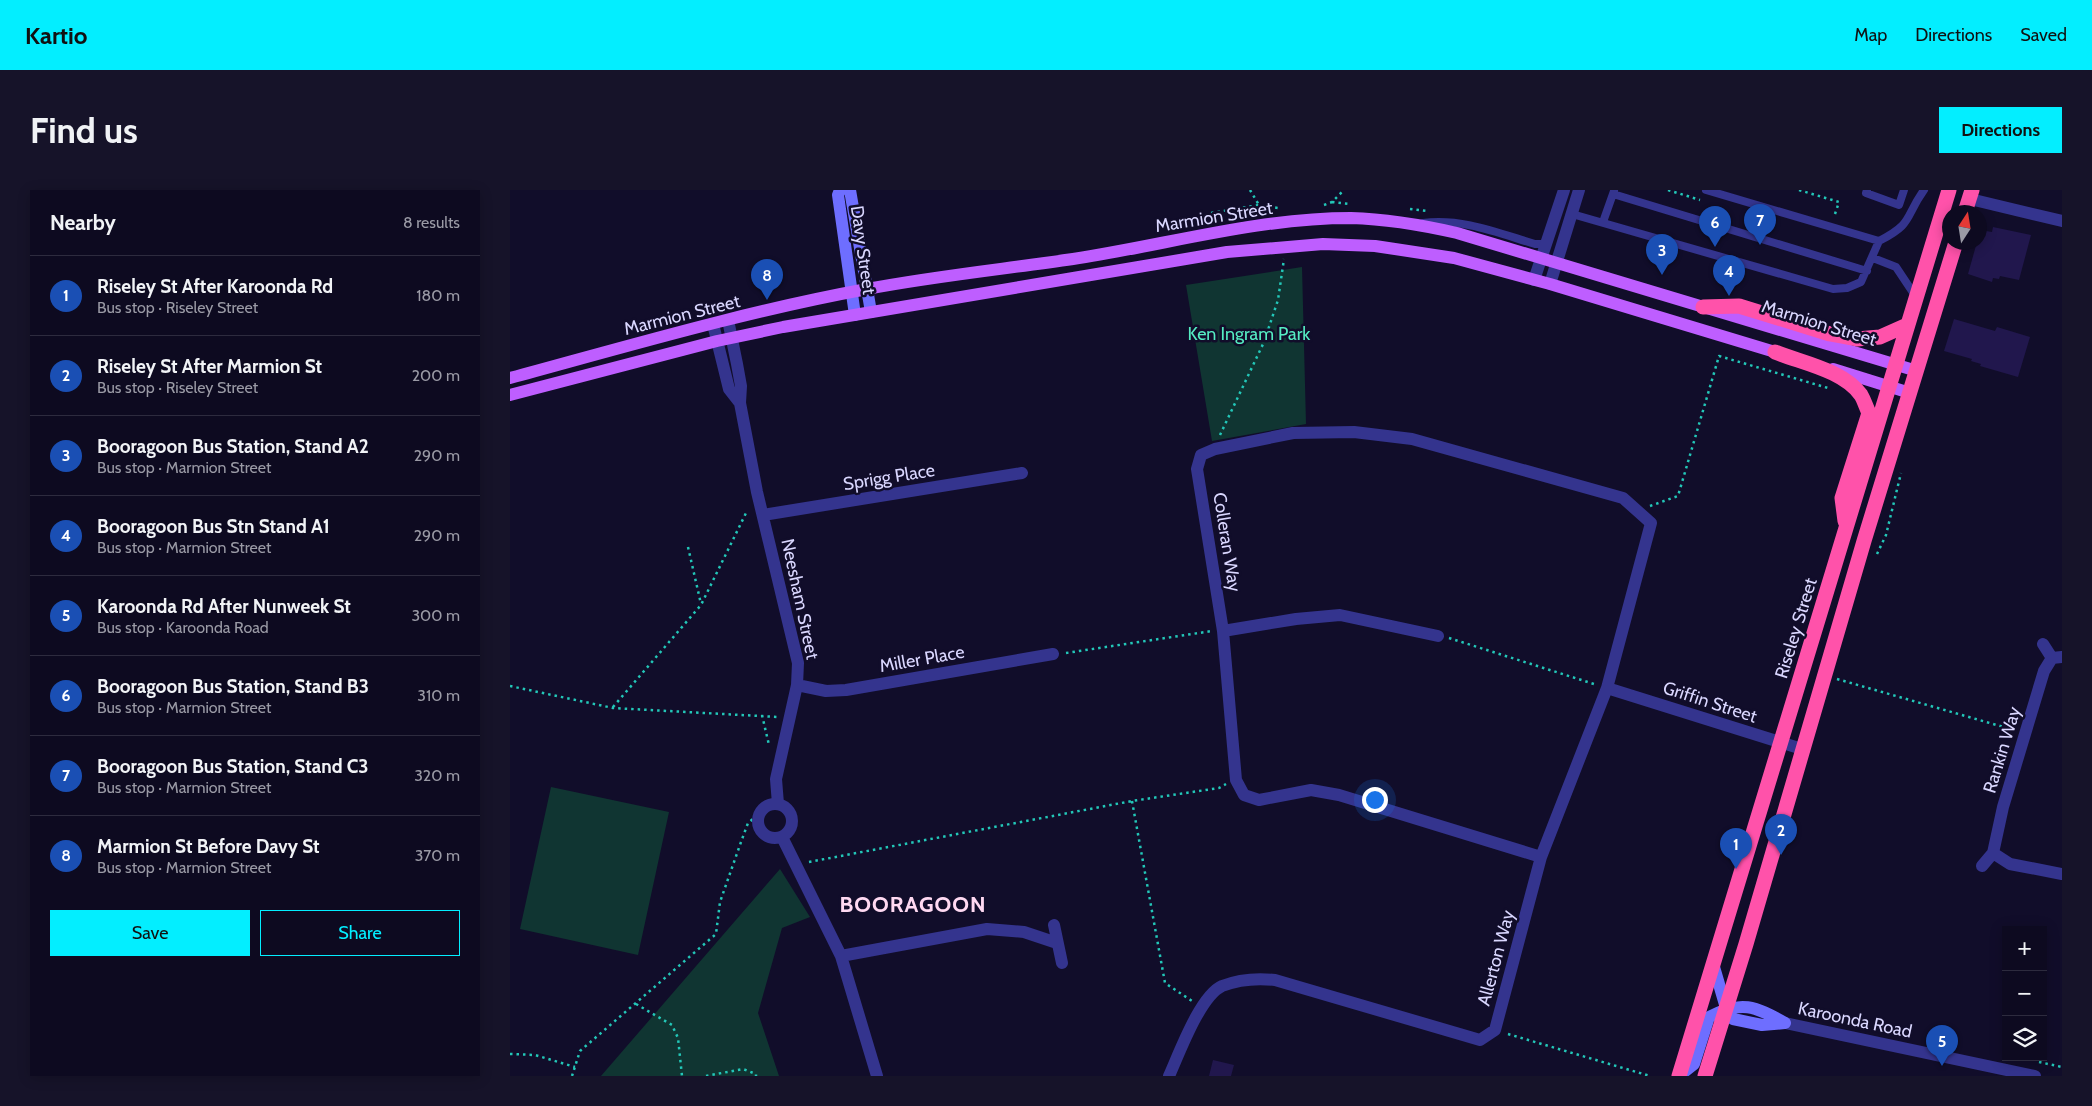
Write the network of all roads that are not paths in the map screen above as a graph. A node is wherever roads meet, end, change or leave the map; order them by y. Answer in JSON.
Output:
{"nodes":[{"id":1,"x":840,"y":190,"type":"edge"},
{"id":2,"x":850,"y":190,"type":"edge"},
{"id":3,"x":1564,"y":190,"type":"edge"},
{"id":4,"x":1579,"y":190,"type":"edge"},
{"id":5,"x":1706,"y":190,"type":"edge"},
{"id":6,"x":1867,"y":190,"type":"edge"},
{"id":7,"x":1904,"y":190,"type":"edge"},
{"id":8,"x":1924,"y":190,"type":"edge"},
{"id":9,"x":1949,"y":190,"type":"edge"},
{"id":10,"x":1613,"y":192,"type":"edge"},
{"id":11,"x":1969,"y":200,"type":"edge"},
{"id":12,"x":1572,"y":214,"type":"junction"},
{"id":13,"x":2062,"y":221,"type":"edge"},
{"id":14,"x":1604,"y":222,"type":"junction"},
{"id":15,"x":1412,"y":224,"type":"junction"},
{"id":16,"x":1879,"y":240,"type":"junction"},
{"id":17,"x":1546,"y":244,"type":"junction"},
{"id":18,"x":1954,"y":250,"type":"edge"},
{"id":19,"x":1541,"y":258,"type":"junction"},
{"id":20,"x":1873,"y":258,"type":"junction"},
{"id":21,"x":1556,"y":263,"type":"junction"},
{"id":22,"x":1867,"y":271,"type":"junction"},
{"id":23,"x":1534,"y":280,"type":"junction"},
{"id":24,"x":1550,"y":284,"type":"junction"},
{"id":25,"x":868,"y":288,"type":"junction"},
{"id":26,"x":852,"y":292,"type":"junction"},
{"id":27,"x":1916,"y":297,"type":"junction"},
{"id":28,"x":1704,"y":307,"type":"junction"},
{"id":29,"x":871,"y":312,"type":"junction"},
{"id":30,"x":855,"y":315,"type":"junction"},
{"id":31,"x":728,"y":320,"type":"junction"},
{"id":32,"x":713,"y":324,"type":"junction"},
{"id":33,"x":1907,"y":325,"type":"junction"},
{"id":34,"x":732,"y":338,"type":"junction"},
{"id":35,"x":717,"y":341,"type":"junction"},
{"id":36,"x":1775,"y":352,"type":"junction"},
{"id":37,"x":1894,"y":365,"type":"junction"},
{"id":38,"x":1916,"y":371,"type":"junction"},
{"id":39,"x":510,"y":378,"type":"edge"},
{"id":40,"x":1888,"y":386,"type":"junction"},
{"id":41,"x":1910,"y":393,"type":"junction"},
{"id":42,"x":510,"y":396,"type":"edge"},
{"id":43,"x":740,"y":403,"type":"junction"},
{"id":44,"x":1022,"y":473,"type":"dead end"},
{"id":45,"x":763,"y":515,"type":"junction"},
{"id":46,"x":1651,"y":523,"type":"joint"},
{"id":47,"x":1846,"y":527,"type":"junction"},
{"id":48,"x":1223,"y":631,"type":"junction"},
{"id":49,"x":1438,"y":636,"type":"road end"},
{"id":50,"x":2043,"y":644,"type":"dead end"},
{"id":51,"x":1053,"y":654,"type":"road end"},
{"id":52,"x":2057,"y":658,"type":"edge"},
{"id":53,"x":797,"y":685,"type":"junction"},
{"id":54,"x":1607,"y":688,"type":"junction"},
{"id":55,"x":1782,"y":743,"type":"junction"},
{"id":56,"x":1802,"y":749,"type":"junction"},
{"id":57,"x":778,"y":804,"type":"junction"},
{"id":58,"x":782,"y":837,"type":"junction"},
{"id":59,"x":1993,"y":854,"type":"junction"},
{"id":60,"x":1541,"y":857,"type":"junction"},
{"id":61,"x":1982,"y":866,"type":"dead end"},
{"id":62,"x":2062,"y":874,"type":"edge"},
{"id":63,"x":1054,"y":925,"type":"dead end"},
{"id":64,"x":1058,"y":943,"type":"junction"},
{"id":65,"x":840,"y":956,"type":"junction"},
{"id":66,"x":1062,"y":963,"type":"dead end"},
{"id":67,"x":1714,"y":967,"type":"junction"},
{"id":68,"x":1726,"y":1008,"type":"junction"},
{"id":69,"x":877,"y":1076,"type":"edge"},
{"id":70,"x":1168,"y":1076,"type":"edge"},
{"id":71,"x":1679,"y":1076,"type":"edge"},
{"id":72,"x":1705,"y":1076,"type":"edge"},
{"id":73,"x":2035,"y":1076,"type":"edge"}],
"edges":[{"from":1,"to":26,"type":"street","name":"Davy Street"},
{"from":2,"to":25,"type":"street","name":"Davy Street"},
{"from":3,"to":17,"type":"street"},
{"from":4,"to":12,"type":"street"},
{"from":5,"to":16,"type":"lane"},
{"from":6,"to":7,"type":"lane"},
{"from":8,"to":16,"type":"lane"},
{"from":9,"to":27,"type":"highway","name":"Riseley Street"},
{"from":10,"to":14,"type":"lane"},
{"from":10,"to":22,"type":"lane"},
{"from":11,"to":13,"type":"street"},
{"from":12,"to":14,"type":"lane"},
{"from":12,"to":21,"type":"street"},
{"from":14,"to":22,"type":"lane"},
{"from":15,"to":17,"type":"lane"},
{"from":15,"to":19,"type":"main road","name":"Marmion Street"},
{"from":15,"to":25,"type":"main road","name":"Marmion Street"},
{"from":16,"to":20,"type":"lane"},
{"from":17,"to":19,"type":"street"},
{"from":18,"to":38,"type":"highway"},
{"from":19,"to":21,"type":"main road","name":"Marmion Street"},
{"from":19,"to":23,"type":"street"},
{"from":20,"to":22,"type":"lane"},
{"from":20,"to":27,"type":"lane"},
{"from":21,"to":24,"type":"street"},
{"from":21,"to":28,"type":"main road","name":"Marmion Street"},
{"from":23,"to":24,"type":"main road","name":"Marmion Street"},
{"from":23,"to":29,"type":"main road","name":"Marmion Street"},
{"from":24,"to":36,"type":"main road","name":"Marmion Street"},
{"from":25,"to":26,"type":"main road","name":"Marmion Street"},
{"from":25,"to":29,"type":"street","name":"Davy Street"},
{"from":26,"to":30,"type":"street","name":"Davy Street"},
{"from":26,"to":31,"type":"main road","name":"Marmion Street"},
{"from":27,"to":33,"type":"highway","name":"Riseley Street"},
{"from":28,"to":33,"type":"highway"},
{"from":28,"to":37,"type":"main road","name":"Marmion Street"},
{"from":29,"to":30,"type":"main road","name":"Marmion Street"},
{"from":30,"to":34,"type":"main road","name":"Marmion Street"},
{"from":31,"to":32,"type":"main road","name":"Marmion Street"},
{"from":31,"to":34,"type":"street","name":"Neesham Street"},
{"from":32,"to":35,"type":"street","name":"Neesham Street"},
{"from":32,"to":39,"type":"main road","name":"Marmion Street"},
{"from":33,"to":37,"type":"highway","name":"Riseley Street"},
{"from":34,"to":35,"type":"main road","name":"Marmion Street"},
{"from":34,"to":43,"type":"street","name":"Neesham Street"},
{"from":35,"to":42,"type":"main road","name":"Marmion Street"},
{"from":35,"to":43,"type":"street","name":"Neesham Street"},
{"from":36,"to":40,"type":"main road","name":"Marmion Street"},
{"from":36,"to":47,"type":"highway"},
{"from":37,"to":38,"type":"main road","name":"Marmion Street"},
{"from":37,"to":40,"type":"highway","name":"Riseley Street"},
{"from":38,"to":41,"type":"highway"},
{"from":40,"to":41,"type":"main road","name":"Marmion Street"},
{"from":40,"to":47,"type":"highway","name":"Riseley Street"},
{"from":41,"to":56,"type":"highway"},
{"from":43,"to":45,"type":"street","name":"Neesham Street"},
{"from":44,"to":45,"type":"street","name":"Sprigg Place"},
{"from":45,"to":53,"type":"street","name":"Neesham Street"},
{"from":46,"to":48,"type":"street","name":"Colleran Way"},
{"from":46,"to":54,"type":"street","name":"Allerton Way"},
{"from":47,"to":55,"type":"highway","name":"Riseley Street"},
{"from":48,"to":49,"type":"street"},
{"from":48,"to":60,"type":"street","name":"Colleran Way"},
{"from":50,"to":52,"type":"street","name":"Rankin Way"},
{"from":51,"to":53,"type":"street","name":"Miller Place"},
{"from":52,"to":59,"type":"street","name":"Rankin Way"},
{"from":53,"to":57,"type":"street","name":"Neesham Street"},
{"from":54,"to":55,"type":"street","name":"Griffin Street"},
{"from":54,"to":60,"type":"street","name":"Allerton Way"},
{"from":55,"to":56,"type":"street","name":"Griffin Street"},
{"from":55,"to":67,"type":"highway","name":"Riseley Street"},
{"from":56,"to":68,"type":"highway"},
{"from":57,"to":58,"type":"street"},
{"from":57,"to":58,"type":"street"},
{"from":58,"to":65,"type":"street"},
{"from":59,"to":61,"type":"street"},
{"from":59,"to":62,"type":"street"},
{"from":60,"to":70,"type":"street","name":"Allerton Way"},
{"from":63,"to":64,"type":"street"},
{"from":64,"to":65,"type":"street"},
{"from":64,"to":66,"type":"street"},
{"from":65,"to":69,"type":"street"},
{"from":67,"to":68,"type":"street"},
{"from":67,"to":71,"type":"highway","name":"Riseley Street"},
{"from":68,"to":71,"type":"street"},
{"from":68,"to":72,"type":"highway"},
{"from":68,"to":73,"type":"street","name":"Karoonda Road"}]}
